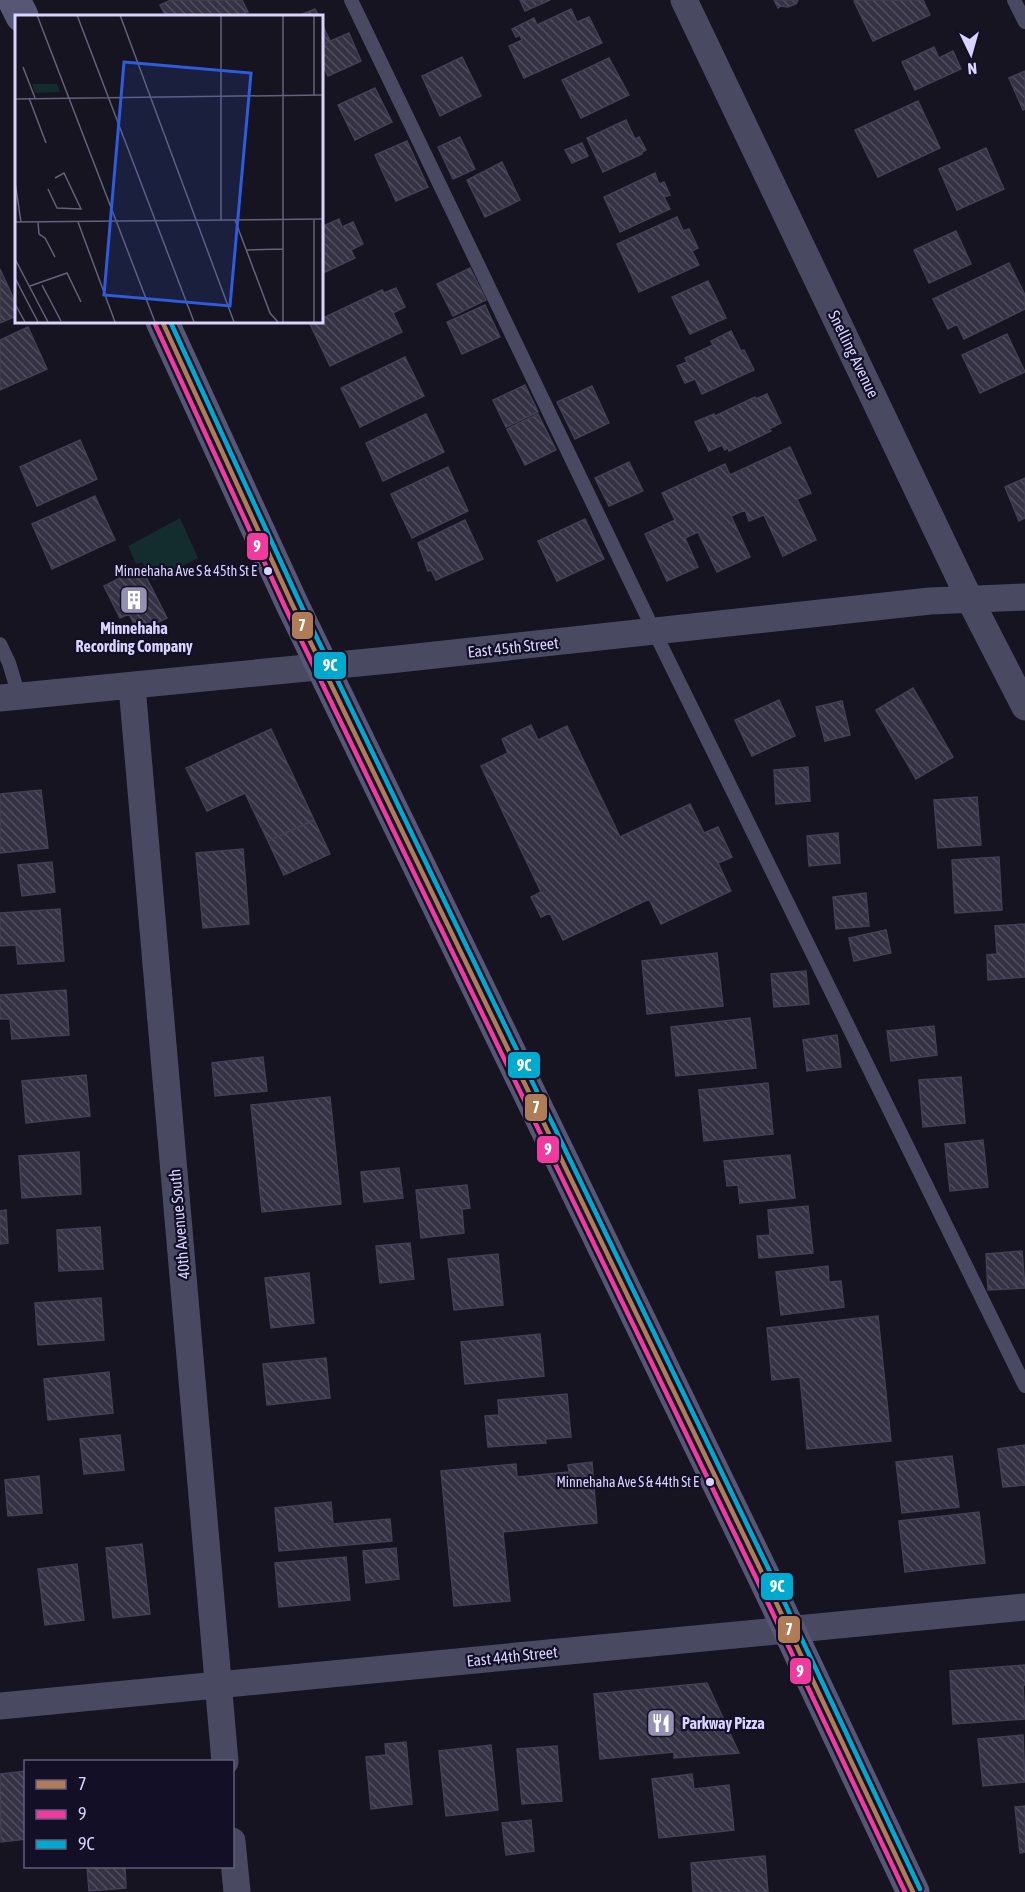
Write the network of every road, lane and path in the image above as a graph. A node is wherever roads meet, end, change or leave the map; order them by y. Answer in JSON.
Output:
{"nodes":[{"id":1,"x":14,"y":0,"type":"edge"},
{"id":2,"x":351,"y":0,"type":"edge"},
{"id":3,"x":684,"y":0,"type":"edge"},
{"id":4,"x":1014,"y":0,"type":"edge"},
{"id":5,"x":22,"y":15,"type":"edge"},
{"id":6,"x":1025,"y":22,"type":"edge"},
{"id":7,"x":162,"y":322,"type":"edge"},
{"id":8,"x":1025,"y":597,"type":"edge"},
{"id":9,"x":970,"y":600,"type":"junction"},
{"id":10,"x":655,"y":633,"type":"junction"},
{"id":11,"x":0,"y":644,"type":"edge"},
{"id":12,"x":323,"y":666,"type":"junction"},
{"id":13,"x":132,"y":686,"type":"junction"},
{"id":14,"x":10,"y":697,"type":"edge"},
{"id":15,"x":1025,"y":707,"type":"edge"},
{"id":16,"x":1025,"y":1386,"type":"edge"},
{"id":17,"x":1025,"y":1607,"type":"edge"},
{"id":18,"x":787,"y":1629,"type":"junction"},
{"id":19,"x":218,"y":1685,"type":"junction"},
{"id":20,"x":0,"y":1706,"type":"edge"},
{"id":21,"x":225,"y":1760,"type":"edge"},
{"id":22,"x":234,"y":1861,"type":"edge"},
{"id":23,"x":237,"y":1892,"type":"edge"},
{"id":24,"x":913,"y":1892,"type":"edge"}],
"edges":[{"from":1,"to":5,"type":"main road"},
{"from":2,"to":10,"type":"lane"},
{"from":3,"to":9,"type":"street","name":"Snelling Avenue"},
{"from":4,"to":6,"type":"lane"},
{"from":7,"to":12,"type":"main road"},
{"from":8,"to":9,"type":"street","name":"East 45th Street"},
{"from":9,"to":10,"type":"street","name":"East 45th Street"},
{"from":9,"to":15,"type":"street","name":"Snelling Avenue"},
{"from":10,"to":12,"type":"street","name":"East 45th Street"},
{"from":10,"to":16,"type":"lane"},
{"from":11,"to":14,"type":"lane"},
{"from":12,"to":13,"type":"street","name":"East 45th Street"},
{"from":12,"to":18,"type":"main road"},
{"from":13,"to":14,"type":"street","name":"East 45th Street"},
{"from":13,"to":19,"type":"street","name":"40th Avenue South"},
{"from":17,"to":18,"type":"street","name":"East 44th Street"},
{"from":18,"to":19,"type":"street","name":"East 44th Street"},
{"from":18,"to":24,"type":"main road"},
{"from":19,"to":20,"type":"street","name":"East 44th Street"},
{"from":19,"to":21,"type":"street","name":"40th Avenue South"},
{"from":22,"to":23,"type":"street"}]}
